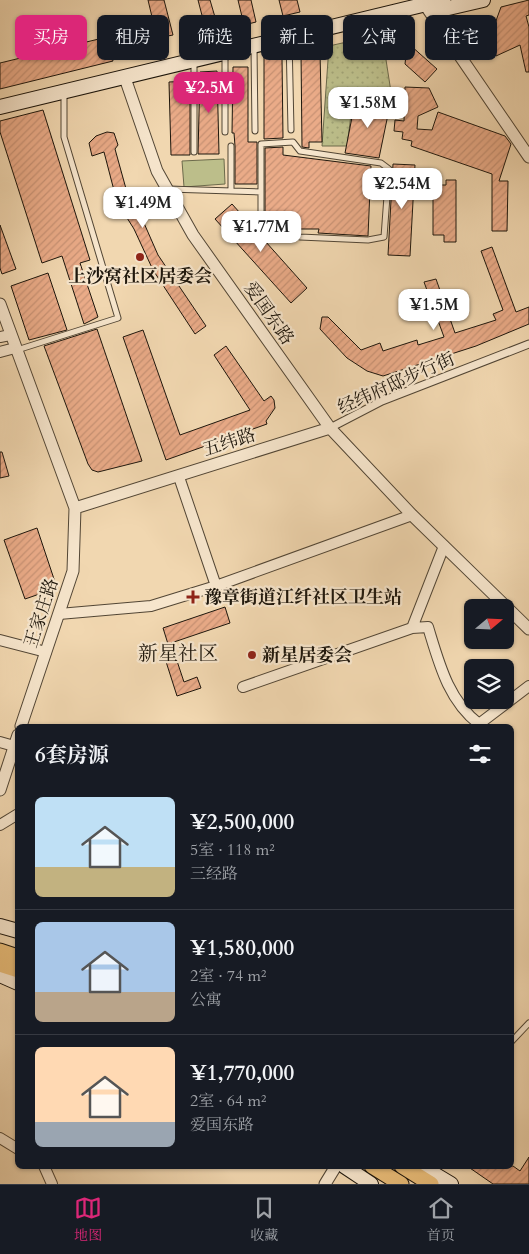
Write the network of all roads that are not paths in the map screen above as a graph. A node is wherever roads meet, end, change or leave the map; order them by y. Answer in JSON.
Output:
{"nodes":[{"id":1,"x":443,"y":0,"type":"edge"},
{"id":2,"x":483,"y":0,"type":"edge"},
{"id":3,"x":423,"y":2,"type":"edge"},
{"id":4,"x":333,"y":26,"type":"edge"},
{"id":5,"x":261,"y":44,"type":"edge"},
{"id":6,"x":254,"y":46,"type":"junction"},
{"id":7,"x":251,"y":47,"type":"edge"},
{"id":8,"x":198,"y":60,"type":"edge"},
{"id":9,"x":225,"y":60,"type":"edge"},
{"id":10,"x":289,"y":60,"type":"edge"},
{"id":11,"x":194,"y":61,"type":"junction"},
{"id":12,"x":125,"y":78,"type":"junction"},
{"id":13,"x":64,"y":93,"type":"junction"},
{"id":14,"x":0,"y":108,"type":"edge"},
{"id":15,"x":291,"y":130,"type":"dead end"},
{"id":16,"x":255,"y":131,"type":"dead end"},
{"id":17,"x":225,"y":132,"type":"dead end"},
{"id":18,"x":231,"y":146,"type":"dead end"},
{"id":19,"x":194,"y":152,"type":"dead end"},
{"id":20,"x":529,"y":157,"type":"edge"},
{"id":21,"x":167,"y":189,"type":"junction"},
{"id":22,"x":231,"y":191,"type":"junction"},
{"id":23,"x":261,"y":192,"type":"junction"},
{"id":24,"x":0,"y":304,"type":"edge"},
{"id":25,"x":5,"y":336,"type":"edge"},
{"id":26,"x":529,"y":344,"type":"edge"},
{"id":27,"x":16,"y":349,"type":"junction"},
{"id":28,"x":0,"y":352,"type":"edge"},
{"id":29,"x":330,"y":428,"type":"junction"},
{"id":30,"x":179,"y":477,"type":"junction"},
{"id":31,"x":75,"y":508,"type":"junction"},
{"id":32,"x":412,"y":515,"type":"junction"},
{"id":33,"x":444,"y":546,"type":"junction"},
{"id":34,"x":216,"y":586,"type":"junction"},
{"id":35,"x":59,"y":614,"type":"junction"},
{"id":36,"x":412,"y":628,"type":"junction"},
{"id":37,"x":529,"y":629,"type":"edge"},
{"id":38,"x":0,"y":640,"type":"edge"},
{"id":39,"x":46,"y":652,"type":"junction"},
{"id":40,"x":529,"y":686,"type":"edge"},
{"id":41,"x":243,"y":687,"type":"dead end"},
{"id":42,"x":22,"y":724,"type":"edge"},
{"id":43,"x":15,"y":741,"type":"edge"},
{"id":44,"x":0,"y":742,"type":"edge"},
{"id":45,"x":15,"y":744,"type":"edge"},
{"id":46,"x":0,"y":790,"type":"edge"},
{"id":47,"x":15,"y":816,"type":"edge"},
{"id":48,"x":0,"y":825,"type":"edge"},
{"id":49,"x":0,"y":926,"type":"edge"},
{"id":50,"x":15,"y":930,"type":"edge"},
{"id":51,"x":0,"y":951,"type":"edge"},
{"id":52,"x":15,"y":956,"type":"edge"},
{"id":53,"x":0,"y":964,"type":"edge"},
{"id":54,"x":15,"y":969,"type":"edge"},
{"id":55,"x":0,"y":975,"type":"edge"},
{"id":56,"x":15,"y":982,"type":"edge"},
{"id":57,"x":529,"y":1023,"type":"edge"},
{"id":58,"x":514,"y":1039,"type":"edge"},
{"id":59,"x":0,"y":1138,"type":"edge"},
{"id":60,"x":15,"y":1147,"type":"edge"},
{"id":61,"x":45,"y":1169,"type":"edge"},
{"id":62,"x":334,"y":1169,"type":"edge"},
{"id":63,"x":348,"y":1169,"type":"edge"},
{"id":64,"x":407,"y":1169,"type":"edge"},
{"id":65,"x":426,"y":1169,"type":"edge"},
{"id":66,"x":380,"y":1174,"type":"edge"},
{"id":67,"x":52,"y":1184,"type":"edge"},
{"id":68,"x":325,"y":1184,"type":"edge"},
{"id":69,"x":371,"y":1184,"type":"edge"},
{"id":70,"x":401,"y":1184,"type":"edge"},
{"id":71,"x":431,"y":1184,"type":"edge"},
{"id":72,"x":451,"y":1184,"type":"edge"}],
"edges":[{"from":1,"to":3,"type":"main road"},
{"from":2,"to":3,"type":"main road"},
{"from":3,"to":4,"type":"main road"},
{"from":3,"to":20,"type":"street"},
{"from":5,"to":6,"type":"main road"},
{"from":6,"to":7,"type":"main road"},
{"from":6,"to":16,"type":"lane"},
{"from":8,"to":11,"type":"main road"},
{"from":9,"to":17,"type":"lane"},
{"from":10,"to":15,"type":"lane"},
{"from":11,"to":12,"type":"main road"},
{"from":11,"to":19,"type":"lane"},
{"from":12,"to":13,"type":"main road"},
{"from":12,"to":21,"type":"street","name":"爱国东路"},
{"from":13,"to":14,"type":"main road"},
{"from":13,"to":27,"type":"lane"},
{"from":18,"to":22,"type":"lane"},
{"from":21,"to":22,"type":"lane"},
{"from":21,"to":29,"type":"street","name":"爱国东路"},
{"from":22,"to":23,"type":"lane"},
{"from":23,"to":23,"type":"lane"},
{"from":24,"to":25,"type":"street"},
{"from":25,"to":27,"type":"street"},
{"from":26,"to":29,"type":"street","name":"经纬府邸步行街"},
{"from":27,"to":28,"type":"street"},
{"from":27,"to":31,"type":"street"},
{"from":29,"to":30,"type":"street","name":"五纬路"},
{"from":29,"to":32,"type":"street"},
{"from":30,"to":31,"type":"street","name":"五纬路"},
{"from":30,"to":34,"type":"street"},
{"from":31,"to":35,"type":"street","name":"王家庄路"},
{"from":32,"to":33,"type":"street"},
{"from":32,"to":34,"type":"street"},
{"from":33,"to":36,"type":"street"},
{"from":33,"to":37,"type":"street"},
{"from":34,"to":35,"type":"street"},
{"from":35,"to":39,"type":"street","name":"王家庄路"},
{"from":36,"to":40,"type":"street"},
{"from":36,"to":41,"type":"street"},
{"from":38,"to":39,"type":"street"},
{"from":39,"to":42,"type":"street","name":"王家庄路"},
{"from":43,"to":44,"type":"street"},
{"from":45,"to":46,"type":"street"},
{"from":47,"to":48,"type":"street"},
{"from":49,"to":50,"type":"main road"},
{"from":51,"to":52,"type":"main road"},
{"from":53,"to":54,"type":"main road"},
{"from":55,"to":56,"type":"main road"},
{"from":57,"to":58,"type":"lane"},
{"from":59,"to":60,"type":"street"},
{"from":61,"to":67,"type":"street"},
{"from":62,"to":68,"type":"street"},
{"from":63,"to":69,"type":"main road"},
{"from":64,"to":71,"type":"main road"},
{"from":65,"to":72,"type":"main road"},
{"from":66,"to":70,"type":"main road"}]}
